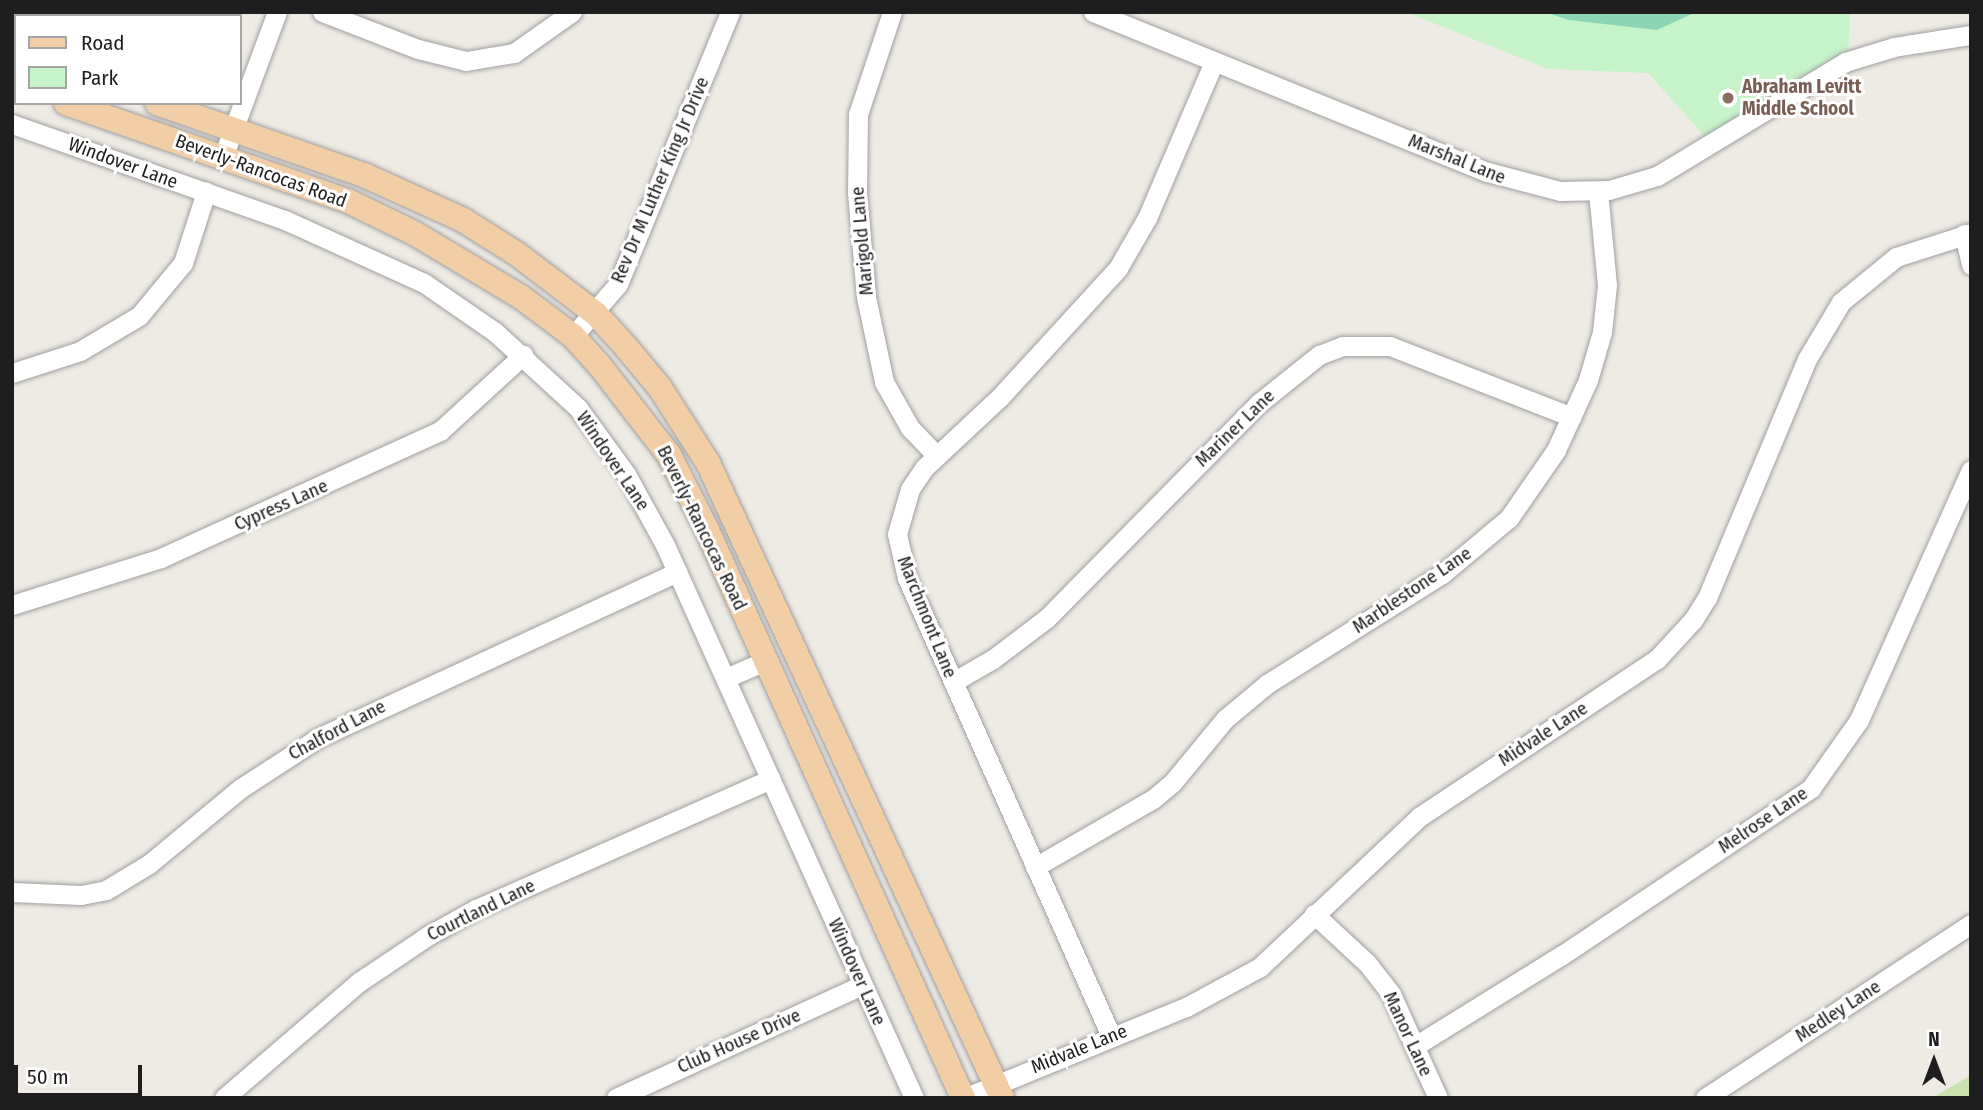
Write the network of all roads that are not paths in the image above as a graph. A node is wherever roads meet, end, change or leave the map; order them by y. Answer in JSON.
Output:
{"nodes":[{"id":1,"x":277,"y":12,"type":"edge"},
{"id":2,"x":322,"y":12,"type":"edge"},
{"id":3,"x":572,"y":12,"type":"edge"},
{"id":4,"x":730,"y":12,"type":"edge"},
{"id":5,"x":892,"y":12,"type":"edge"},
{"id":6,"x":1093,"y":12,"type":"edge"},
{"id":7,"x":355,"y":18,"type":"edge"},
{"id":8,"x":1971,"y":35,"type":"edge"},
{"id":9,"x":1214,"y":62,"type":"junction"},
{"id":10,"x":72,"y":105,"type":"edge"},
{"id":11,"x":163,"y":105,"type":"edge"},
{"id":12,"x":12,"y":124,"type":"edge"},
{"id":13,"x":236,"y":130,"type":"junction"},
{"id":14,"x":223,"y":157,"type":"junction"},
{"id":15,"x":1598,"y":191,"type":"junction"},
{"id":16,"x":206,"y":192,"type":"junction"},
{"id":17,"x":1967,"y":233,"type":"edge"},
{"id":18,"x":1971,"y":265,"type":"edge"},
{"id":19,"x":596,"y":314,"type":"junction"},
{"id":20,"x":573,"y":336,"type":"junction"},
{"id":21,"x":523,"y":355,"type":"junction"},
{"id":22,"x":12,"y":373,"type":"edge"},
{"id":23,"x":1572,"y":416,"type":"junction"},
{"id":24,"x":936,"y":455,"type":"junction"},
{"id":25,"x":1971,"y":470,"type":"edge"},
{"id":26,"x":677,"y":572,"type":"junction"},
{"id":27,"x":12,"y":605,"type":"edge"},
{"id":28,"x":765,"y":661,"type":"junction"},
{"id":29,"x":726,"y":678,"type":"junction"},
{"id":30,"x":954,"y":682,"type":"junction"},
{"id":31,"x":771,"y":779,"type":"junction"},
{"id":32,"x":867,"y":800,"type":"junction"},
{"id":33,"x":1035,"y":867,"type":"junction"},
{"id":34,"x":12,"y":892,"type":"edge"},
{"id":35,"x":1314,"y":914,"type":"junction"},
{"id":36,"x":1971,"y":924,"type":"edge"},
{"id":37,"x":862,"y":985,"type":"junction"},
{"id":38,"x":1111,"y":1035,"type":"junction"},
{"id":39,"x":1415,"y":1046,"type":"junction"},
{"id":40,"x":999,"y":1090,"type":"edge"},
{"id":41,"x":224,"y":1098,"type":"edge"},
{"id":42,"x":616,"y":1098,"type":"edge"},
{"id":43,"x":914,"y":1098,"type":"edge"},
{"id":44,"x":963,"y":1098,"type":"edge"},
{"id":45,"x":1438,"y":1098,"type":"edge"},
{"id":46,"x":1705,"y":1098,"type":"edge"}],
"edges":[{"from":1,"to":13,"type":"street"},
{"from":2,"to":7,"type":"street"},
{"from":3,"to":7,"type":"street"},
{"from":4,"to":19,"type":"street","name":"Rev Dr M Luther King Jr Drive"},
{"from":5,"to":24,"type":"street","name":"Marigold Lane"},
{"from":6,"to":9,"type":"street","name":"Marshal Lane"},
{"from":8,"to":15,"type":"street","name":"Marshal Lane"},
{"from":9,"to":15,"type":"street","name":"Marshal Lane"},
{"from":9,"to":24,"type":"street","name":"Marchmont Lane"},
{"from":10,"to":14,"type":"main road","name":"Beverly-Rancocas Road"},
{"from":11,"to":13,"type":"main road","name":"Beverly-Rancocas Road"},
{"from":12,"to":16,"type":"street","name":"Windover Lane"},
{"from":13,"to":14,"type":"street"},
{"from":13,"to":19,"type":"main road","name":"Beverly-Rancocas Road"},
{"from":14,"to":20,"type":"main road","name":"Beverly-Rancocas Road"},
{"from":15,"to":23,"type":"street","name":"Marblestone Lane"},
{"from":16,"to":21,"type":"street","name":"Windover Lane"},
{"from":16,"to":22,"type":"street"},
{"from":17,"to":18,"type":"street"},
{"from":17,"to":35,"type":"street","name":"Midvale Lane"},
{"from":19,"to":20,"type":"street","name":"Rev Dr M Luther King Jr Drive"},
{"from":19,"to":32,"type":"main road","name":"Beverly-Rancocas Road"},
{"from":20,"to":28,"type":"main road","name":"Beverly-Rancocas Road"},
{"from":21,"to":26,"type":"street","name":"Windover Lane"},
{"from":21,"to":27,"type":"street","name":"Cypress Lane"},
{"from":23,"to":30,"type":"street","name":"Mariner Lane"},
{"from":23,"to":33,"type":"street","name":"Marblestone Lane"},
{"from":24,"to":30,"type":"street","name":"Marchmont Lane"},
{"from":25,"to":39,"type":"street","name":"Melrose Lane"},
{"from":26,"to":29,"type":"street","name":"Windover Lane"},
{"from":26,"to":34,"type":"street","name":"Chalford Lane"},
{"from":28,"to":29,"type":"street"},
{"from":28,"to":32,"type":"main road"},
{"from":28,"to":44,"type":"main road","name":"Beverly-Rancocas Road"},
{"from":29,"to":31,"type":"street","name":"Windover Lane"},
{"from":30,"to":33,"type":"street","name":"Marchmont Lane"},
{"from":31,"to":37,"type":"street","name":"Windover Lane"},
{"from":31,"to":41,"type":"street","name":"Courtland Lane"},
{"from":32,"to":40,"type":"main road","name":"Beverly-Rancocas Road"},
{"from":33,"to":38,"type":"street","name":"Marchmont Lane"},
{"from":35,"to":38,"type":"street","name":"Midvale Lane"},
{"from":35,"to":39,"type":"street","name":"Manor Lane"},
{"from":36,"to":46,"type":"street","name":"Medley Lane"},
{"from":37,"to":42,"type":"street","name":"Club House Drive"},
{"from":37,"to":43,"type":"street","name":"Windover Lane"},
{"from":38,"to":40,"type":"street","name":"Midvale Lane"},
{"from":39,"to":45,"type":"street","name":"Manor Lane"},
{"from":40,"to":44,"type":"street","name":"Midvale Lane"}]}
